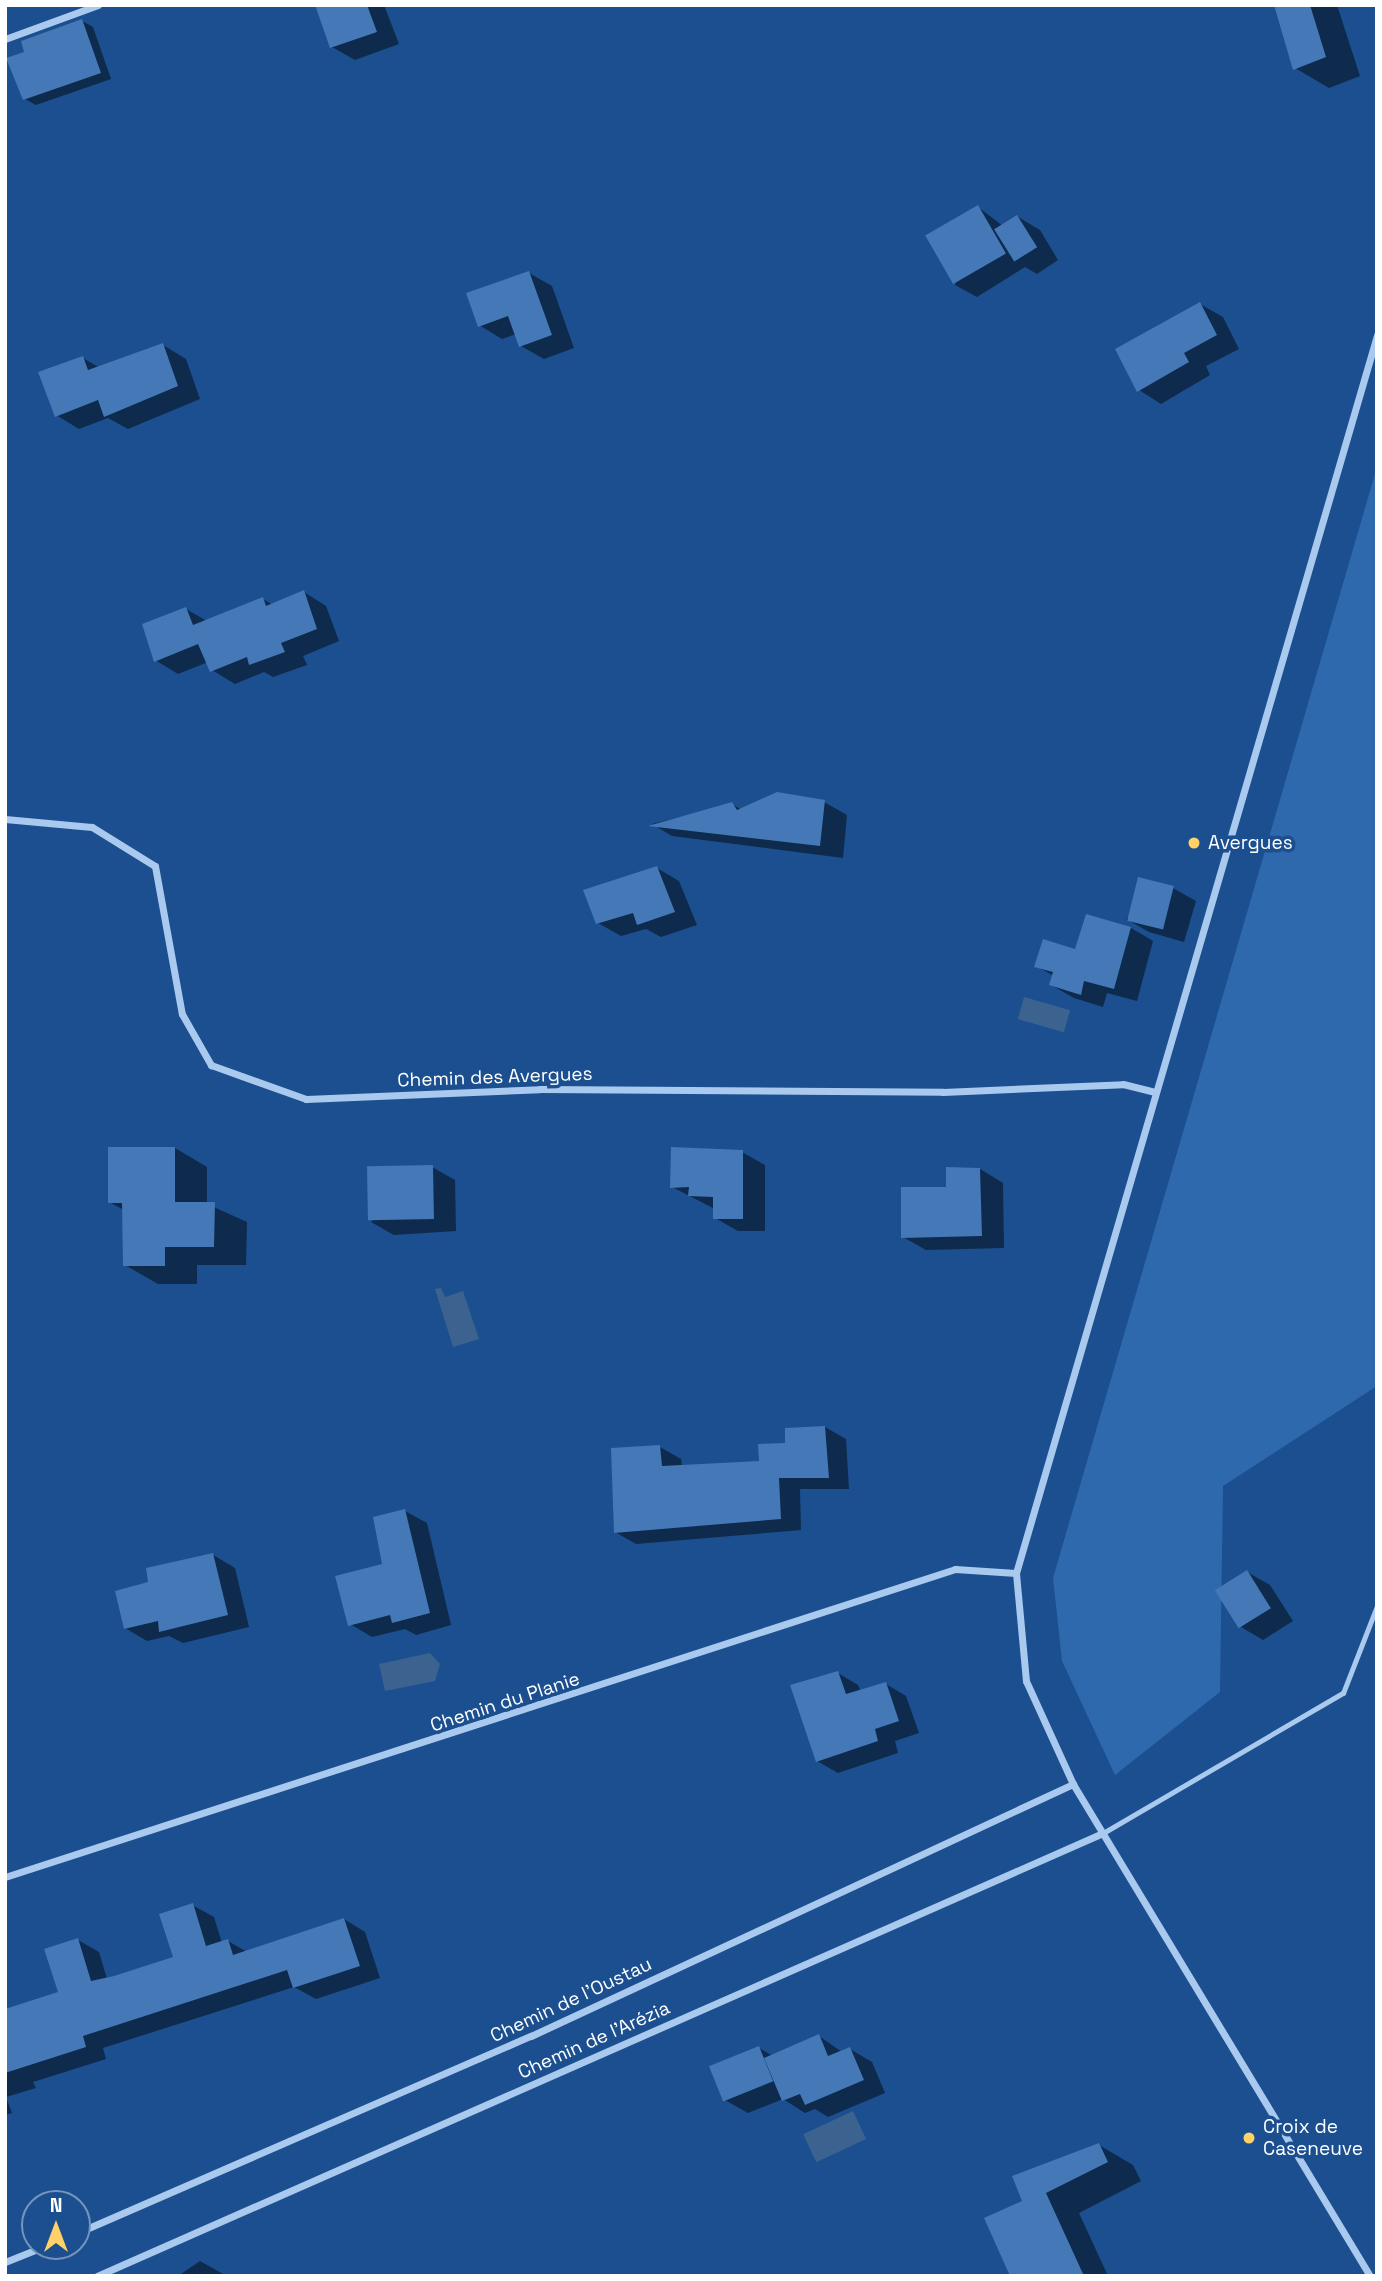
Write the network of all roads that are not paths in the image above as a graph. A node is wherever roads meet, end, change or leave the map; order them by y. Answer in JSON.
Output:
{"nodes":[{"id":1,"x":98,"y":5,"type":"edge"},
{"id":2,"x":5,"y":39,"type":"edge"},
{"id":3,"x":1377,"y":335,"type":"edge"},
{"id":4,"x":5,"y":819,"type":"edge"},
{"id":5,"x":1155,"y":1092,"type":"junction"},
{"id":6,"x":1016,"y":1573,"type":"junction"},
{"id":7,"x":1377,"y":1606,"type":"edge"},
{"id":8,"x":1073,"y":1784,"type":"junction"},
{"id":9,"x":1103,"y":1833,"type":"junction"},
{"id":10,"x":5,"y":1877,"type":"edge"},
{"id":11,"x":91,"y":2227,"type":"edge"},
{"id":12,"x":97,"y":2276,"type":"edge"},
{"id":13,"x":1370,"y":2276,"type":"edge"}],
"edges":[{"from":1,"to":2,"type":"street"},
{"from":3,"to":5,"type":"street"},
{"from":4,"to":5,"type":"street","name":"Chemin des Avergues"},
{"from":5,"to":6,"type":"street"},
{"from":6,"to":8,"type":"street"},
{"from":6,"to":10,"type":"street","name":"Chemin du Planie"},
{"from":7,"to":9,"type":"lane"},
{"from":8,"to":9,"type":"street"},
{"from":8,"to":11,"type":"street","name":"Chemin de l'Oustau"},
{"from":9,"to":12,"type":"street","name":"Chemin de l'Arézia"},
{"from":9,"to":13,"type":"street"}]}
